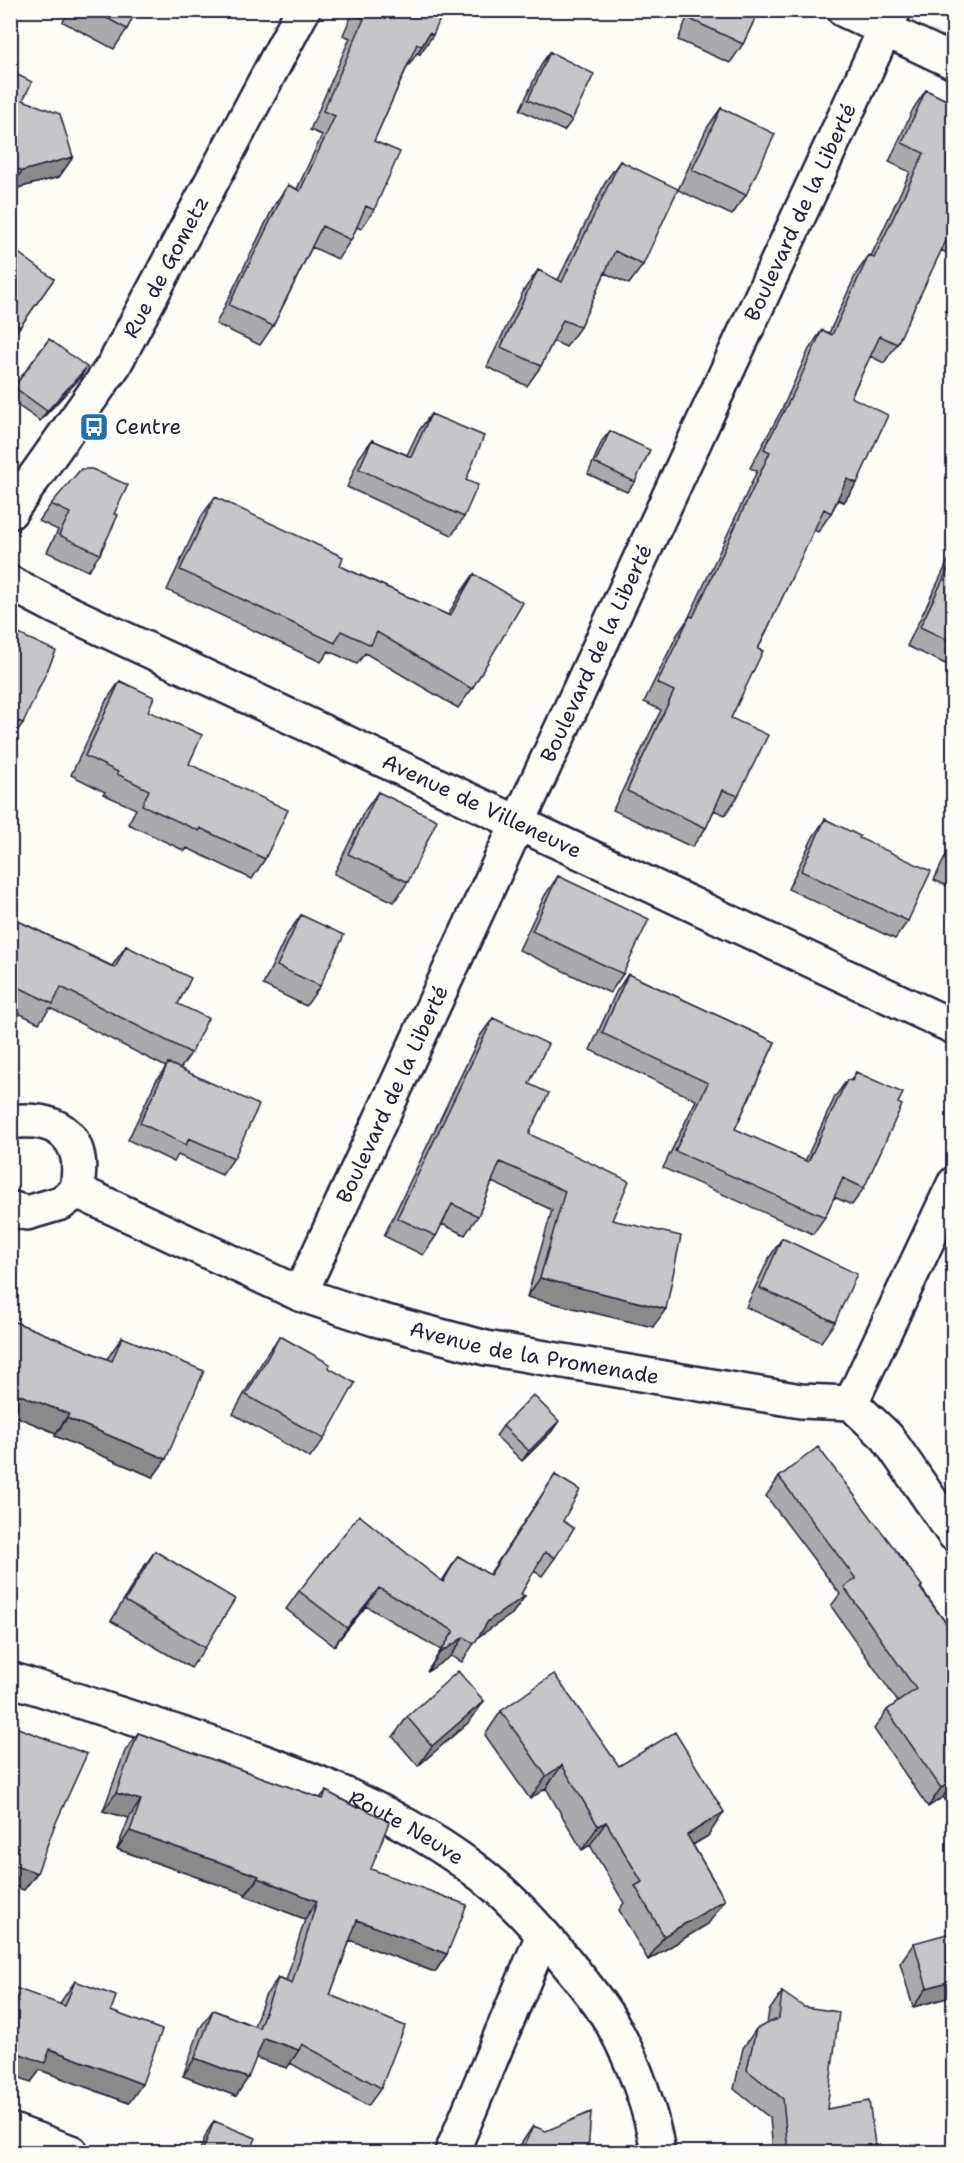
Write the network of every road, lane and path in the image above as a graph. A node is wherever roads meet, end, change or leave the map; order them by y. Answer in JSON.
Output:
{"nodes":[{"id":1,"x":303,"y":10,"type":"edge"},
{"id":2,"x":844,"y":10,"type":"edge"},
{"id":3,"x":890,"y":20,"type":"edge"},
{"id":4,"x":954,"y":62,"type":"edge"},
{"id":5,"x":10,"y":512,"type":"edge"},
{"id":6,"x":10,"y":583,"type":"edge"},
{"id":7,"x":517,"y":824,"type":"junction"},
{"id":8,"x":954,"y":1027,"type":"edge"},
{"id":9,"x":10,"y":1122,"type":"edge"},
{"id":10,"x":954,"y":1184,"type":"edge"},
{"id":11,"x":77,"y":1191,"type":"junction"},
{"id":12,"x":10,"y":1208,"type":"edge"},
{"id":13,"x":300,"y":1294,"type":"junction"},
{"id":14,"x":851,"y":1403,"type":"junction"},
{"id":15,"x":954,"y":1534,"type":"edge"},
{"id":16,"x":10,"y":1679,"type":"edge"},
{"id":17,"x":543,"y":1935,"type":"junction"},
{"id":18,"x":10,"y":2130,"type":"edge"},
{"id":19,"x":71,"y":2152,"type":"edge"},
{"id":20,"x":452,"y":2152,"type":"edge"},
{"id":21,"x":658,"y":2152,"type":"edge"}],
"edges":[{"from":1,"to":5,"type":"street","name":"Rue de Gometz"},
{"from":2,"to":3,"type":"street"},
{"from":3,"to":4,"type":"street"},
{"from":3,"to":7,"type":"street","name":"Boulevard de la Liberté"},
{"from":6,"to":7,"type":"street","name":"Avenue de Villeneuve"},
{"from":7,"to":8,"type":"street","name":"Avenue de Villeneuve"},
{"from":7,"to":13,"type":"street","name":"Boulevard de la Liberté"},
{"from":9,"to":11,"type":"street"},
{"from":10,"to":14,"type":"street"},
{"from":11,"to":12,"type":"street"},
{"from":11,"to":13,"type":"street","name":"Avenue de la Promenade"},
{"from":13,"to":14,"type":"street","name":"Avenue de la Promenade"},
{"from":14,"to":15,"type":"street"},
{"from":16,"to":17,"type":"street","name":"Route Neuve"},
{"from":17,"to":20,"type":"street"},
{"from":17,"to":21,"type":"street","name":"Route Neuve"},
{"from":18,"to":19,"type":"street"}]}
